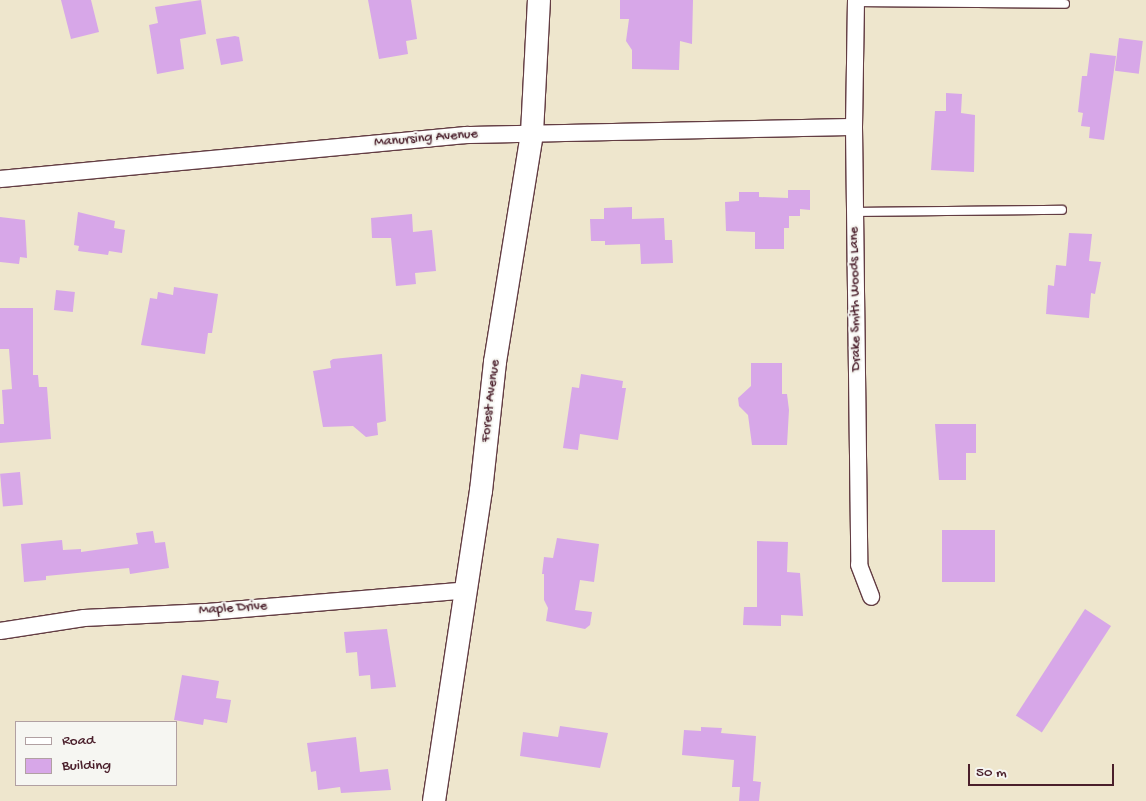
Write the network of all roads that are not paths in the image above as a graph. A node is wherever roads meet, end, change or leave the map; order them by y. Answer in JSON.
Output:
{"nodes":[{"id":1,"x":539,"y":0,"type":"edge"},
{"id":2,"x":856,"y":1,"type":"edge"},
{"id":3,"x":1065,"y":4,"type":"dead end"},
{"id":4,"x":854,"y":127,"type":"junction"},
{"id":5,"x":532,"y":133,"type":"junction"},
{"id":6,"x":0,"y":178,"type":"edge"},
{"id":7,"x":1062,"y":210,"type":"dead end"},
{"id":8,"x":854,"y":212,"type":"junction"},
{"id":9,"x":467,"y":590,"type":"junction"},
{"id":10,"x":871,"y":596,"type":"dead end"},
{"id":11,"x":0,"y":630,"type":"edge"},
{"id":12,"x":434,"y":801,"type":"edge"}],
"edges":[{"from":1,"to":5,"type":"street","name":"Forest Avenue"},
{"from":2,"to":3,"type":"lane"},
{"from":2,"to":4,"type":"street","name":"Drake Smith Woods Lane"},
{"from":4,"to":5,"type":"street","name":"Manursing Avenue"},
{"from":4,"to":8,"type":"street","name":"Drake Smith Woods Lane"},
{"from":5,"to":6,"type":"street","name":"Manursing Avenue"},
{"from":5,"to":9,"type":"street","name":"Forest Avenue"},
{"from":7,"to":8,"type":"lane"},
{"from":8,"to":10,"type":"street","name":"Drake Smith Woods Lane"},
{"from":9,"to":11,"type":"street","name":"Maple Drive"},
{"from":9,"to":12,"type":"street","name":"Forest Avenue"}]}
